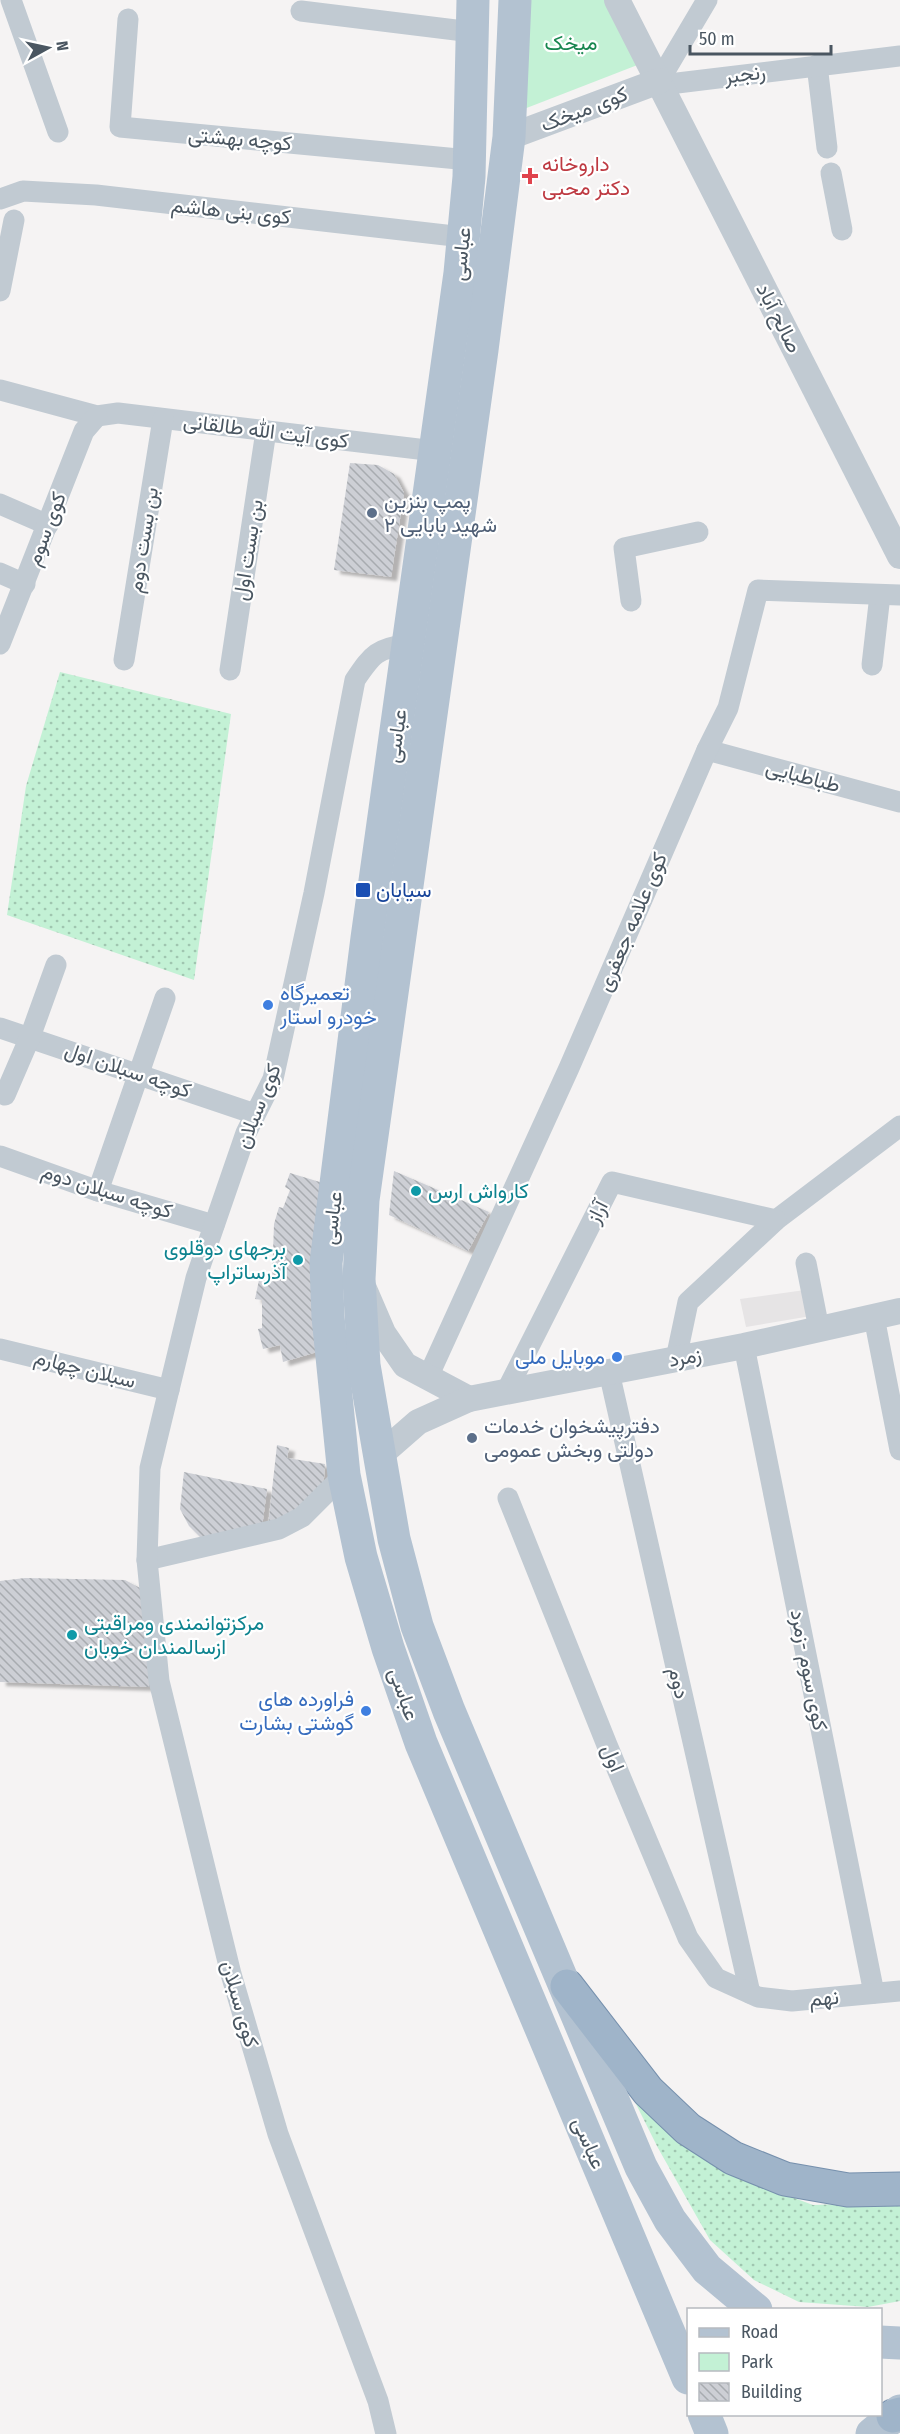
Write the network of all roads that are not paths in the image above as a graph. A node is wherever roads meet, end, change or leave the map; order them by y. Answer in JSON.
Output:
{"nodes":[{"id":1,"x":11,"y":0,"type":"edge"},
{"id":2,"x":473,"y":0,"type":"edge"},
{"id":3,"x":515,"y":0,"type":"edge"},
{"id":4,"x":617,"y":0,"type":"edge"},
{"id":5,"x":707,"y":0,"type":"edge"},
{"id":6,"x":301,"y":11,"type":"dead end"},
{"id":7,"x":128,"y":19,"type":"dead end"},
{"id":8,"x":472,"y":32,"type":"junction"},
{"id":9,"x":900,"y":56,"type":"edge"},
{"id":10,"x":817,"y":65,"type":"junction"},
{"id":11,"x":660,"y":83,"type":"junction"},
{"id":12,"x":58,"y":132,"type":"dead end"},
{"id":13,"x":509,"y":137,"type":"junction"},
{"id":14,"x":827,"y":148,"type":"dead end"},
{"id":15,"x":469,"y":160,"type":"junction"},
{"id":16,"x":831,"y":173,"type":"dead end"},
{"id":17,"x":0,"y":199,"type":"edge"},
{"id":18,"x":14,"y":220,"type":"dead end"},
{"id":19,"x":842,"y":230,"type":"dead end"},
{"id":20,"x":463,"y":237,"type":"junction"},
{"id":21,"x":0,"y":291,"type":"edge"},
{"id":22,"x":450,"y":343,"type":"junction"},
{"id":23,"x":482,"y":350,"type":"junction"},
{"id":24,"x":0,"y":390,"type":"edge"},
{"id":25,"x":97,"y":416,"type":"junction"},
{"id":26,"x":163,"y":419,"type":"junction"},
{"id":27,"x":266,"y":431,"type":"junction"},
{"id":28,"x":435,"y":451,"type":"junction"},
{"id":29,"x":0,"y":504,"type":"edge"},
{"id":30,"x":892,"y":524,"type":"edge"},
{"id":31,"x":48,"y":525,"type":"junction"},
{"id":32,"x":698,"y":532,"type":"dead end"},
{"id":33,"x":900,"y":556,"type":"edge"},
{"id":34,"x":0,"y":573,"type":"edge"},
{"id":35,"x":25,"y":584,"type":"junction"},
{"id":36,"x":890,"y":595,"type":"edge"},
{"id":37,"x":631,"y":601,"type":"dead end"},
{"id":38,"x":0,"y":644,"type":"edge"},
{"id":39,"x":408,"y":644,"type":"junction"},
{"id":40,"x":124,"y":660,"type":"dead end"},
{"id":41,"x":872,"y":665,"type":"dead end"},
{"id":42,"x":230,"y":670,"type":"dead end"},
{"id":43,"x":706,"y":750,"type":"junction"},
{"id":44,"x":900,"y":802,"type":"edge"},
{"id":45,"x":383,"y":940,"type":"junction"},
{"id":46,"x":56,"y":965,"type":"dead end"},
{"id":47,"x":165,"y":998,"type":"dead end"},
{"id":48,"x":0,"y":1028,"type":"edge"},
{"id":49,"x":30,"y":1037,"type":"junction"},
{"id":50,"x":140,"y":1074,"type":"junction"},
{"id":51,"x":5,"y":1095,"type":"dead end"},
{"id":52,"x":255,"y":1114,"type":"junction"},
{"id":53,"x":900,"y":1126,"type":"edge"},
{"id":54,"x":0,"y":1156,"type":"edge"},
{"id":55,"x":98,"y":1191,"type":"junction"},
{"id":56,"x":776,"y":1220,"type":"junction"},
{"id":57,"x":214,"y":1225,"type":"junction"},
{"id":58,"x":806,"y":1263,"type":"dead end"},
{"id":59,"x":359,"y":1279,"type":"junction"},
{"id":60,"x":900,"y":1311,"type":"edge"},
{"id":61,"x":874,"y":1317,"type":"junction"},
{"id":62,"x":819,"y":1329,"type":"junction"},
{"id":63,"x":744,"y":1346,"type":"junction"},
{"id":64,"x":0,"y":1349,"type":"edge"},
{"id":65,"x":676,"y":1359,"type":"junction"},
{"id":66,"x":609,"y":1372,"type":"junction"},
{"id":67,"x":428,"y":1377,"type":"junction"},
{"id":68,"x":169,"y":1390,"type":"junction"},
{"id":69,"x":506,"y":1392,"type":"junction"},
{"id":70,"x":469,"y":1399,"type":"junction"},
{"id":71,"x":900,"y":1450,"type":"edge"},
{"id":72,"x":379,"y":1456,"type":"junction"},
{"id":73,"x":344,"y":1475,"type":"junction"},
{"id":74,"x":508,"y":1498,"type":"dead end"},
{"id":75,"x":147,"y":1560,"type":"junction"},
{"id":76,"x":567,"y":1986,"type":"junction"},
{"id":77,"x":900,"y":1991,"type":"edge"},
{"id":78,"x":750,"y":1993,"type":"junction"},
{"id":79,"x":874,"y":1994,"type":"junction"},
{"id":80,"x":900,"y":2189,"type":"edge"},
{"id":81,"x":754,"y":2308,"type":"edge"},
{"id":82,"x":882,"y":2342,"type":"edge"},
{"id":83,"x":900,"y":2343,"type":"edge"},
{"id":84,"x":687,"y":2376,"type":"edge"},
{"id":85,"x":704,"y":2416,"type":"edge"},
{"id":86,"x":386,"y":2434,"type":"edge"},
{"id":87,"x":712,"y":2434,"type":"edge"}],
"edges":[{"from":1,"to":12,"type":"street"},
{"from":2,"to":8,"type":"main road","name":"عباسى"},
{"from":3,"to":13,"type":"main road","name":"عباسى"},
{"from":4,"to":11,"type":"street","name":"صالح آباد"},
{"from":5,"to":11,"type":"street"},
{"from":6,"to":8,"type":"street"},
{"from":7,"to":15,"type":"street","name":"کوچه بهشتی"},
{"from":8,"to":15,"type":"main road","name":"عباسى"},
{"from":9,"to":10,"type":"street","name":"رنجبر"},
{"from":10,"to":11,"type":"street","name":"رنجبر"},
{"from":10,"to":14,"type":"street"},
{"from":11,"to":13,"type":"street","name":"کوی میخک"},
{"from":11,"to":30,"type":"street","name":"صالح آباد"},
{"from":13,"to":23,"type":"main road","name":"عباسى"},
{"from":15,"to":20,"type":"main road","name":"عباسى"},
{"from":16,"to":19,"type":"street"},
{"from":17,"to":20,"type":"street","name":"کوی بنی هاشم"},
{"from":18,"to":21,"type":"street"},
{"from":20,"to":22,"type":"main road","name":"عباسى"},
{"from":22,"to":23,"type":"main road"},
{"from":22,"to":28,"type":"main road","name":"عباسى"},
{"from":23,"to":45,"type":"main road","name":"عباسى"},
{"from":24,"to":25,"type":"street","name":"کوی آیت الله طالقانی"},
{"from":25,"to":26,"type":"street","name":"کوی آیت الله طالقانی"},
{"from":25,"to":31,"type":"street","name":"کوی سوم"},
{"from":26,"to":27,"type":"street","name":"کوی آیت الله طالقانی"},
{"from":26,"to":40,"type":"street","name":"بن بست دوم"},
{"from":27,"to":28,"type":"street","name":"کوی آیت الله طالقانی"},
{"from":27,"to":42,"type":"street","name":"بن بست اول"},
{"from":28,"to":39,"type":"main road","name":"عباسى"},
{"from":29,"to":31,"type":"street"},
{"from":30,"to":33,"type":"street","name":"صالح آباد"},
{"from":31,"to":35,"type":"street","name":"کوی سوم"},
{"from":32,"to":37,"type":"street"},
{"from":34,"to":35,"type":"street"},
{"from":35,"to":38,"type":"street","name":"کوی سوم"},
{"from":36,"to":41,"type":"street"},
{"from":36,"to":43,"type":"street","name":"کوی علامه جعفری"},
{"from":39,"to":45,"type":"main road","name":"عباسى"},
{"from":39,"to":52,"type":"street","name":"کوی سبلان"},
{"from":43,"to":44,"type":"street","name":"طباطبایی"},
{"from":43,"to":67,"type":"street","name":"کوی علامه جعفری"},
{"from":45,"to":59,"type":"main road","name":"عباسى"},
{"from":45,"to":73,"type":"main road","name":"عباسى"},
{"from":46,"to":49,"type":"street"},
{"from":47,"to":50,"type":"street"},
{"from":48,"to":49,"type":"street","name":"کوچه سبلان اول"},
{"from":49,"to":50,"type":"street","name":"کوچه سبلان اول"},
{"from":49,"to":51,"type":"street"},
{"from":50,"to":52,"type":"street","name":"کوچه سبلان اول"},
{"from":50,"to":55,"type":"street"},
{"from":52,"to":57,"type":"street","name":"کوی سبلان"},
{"from":53,"to":56,"type":"street"},
{"from":54,"to":55,"type":"street","name":"کوچه سبلان دوم"},
{"from":55,"to":57,"type":"street","name":"کوچه سبلان دوم"},
{"from":56,"to":65,"type":"street"},
{"from":56,"to":69,"type":"street","name":"آراز"},
{"from":57,"to":68,"type":"street","name":"کوی سبلان"},
{"from":58,"to":62,"type":"street"},
{"from":59,"to":67,"type":"street"},
{"from":59,"to":72,"type":"main road","name":"عباسى"},
{"from":60,"to":61,"type":"street","name":"زمرد"},
{"from":61,"to":62,"type":"street","name":"زمرد"},
{"from":61,"to":71,"type":"street"},
{"from":62,"to":63,"type":"street","name":"زمرد"},
{"from":63,"to":65,"type":"street","name":"زمرد"},
{"from":63,"to":79,"type":"street","name":"کوی سوم -زمرد"},
{"from":64,"to":68,"type":"street","name":"سبلان چهارم"},
{"from":65,"to":66,"type":"street","name":"زمرد"},
{"from":66,"to":69,"type":"street","name":"زمرد"},
{"from":66,"to":78,"type":"street","name":"دوم"},
{"from":67,"to":70,"type":"street"},
{"from":68,"to":75,"type":"street","name":"کوی سبلان"},
{"from":69,"to":70,"type":"street","name":"زمرد"},
{"from":70,"to":72,"type":"street","name":"زمرد"},
{"from":72,"to":76,"type":"main road","name":"عباسى"},
{"from":73,"to":75,"type":"street"},
{"from":73,"to":84,"type":"main road","name":"عباسى"},
{"from":74,"to":78,"type":"street","name":"اول"},
{"from":75,"to":86,"type":"street","name":"کوی سبلان"},
{"from":76,"to":80,"type":"highway"},
{"from":76,"to":81,"type":"main road","name":"عباسى"},
{"from":77,"to":79,"type":"street","name":"نهم"},
{"from":78,"to":79,"type":"street","name":"نهم"},
{"from":82,"to":83,"type":"main road"},
{"from":85,"to":87,"type":"main road"}]}
